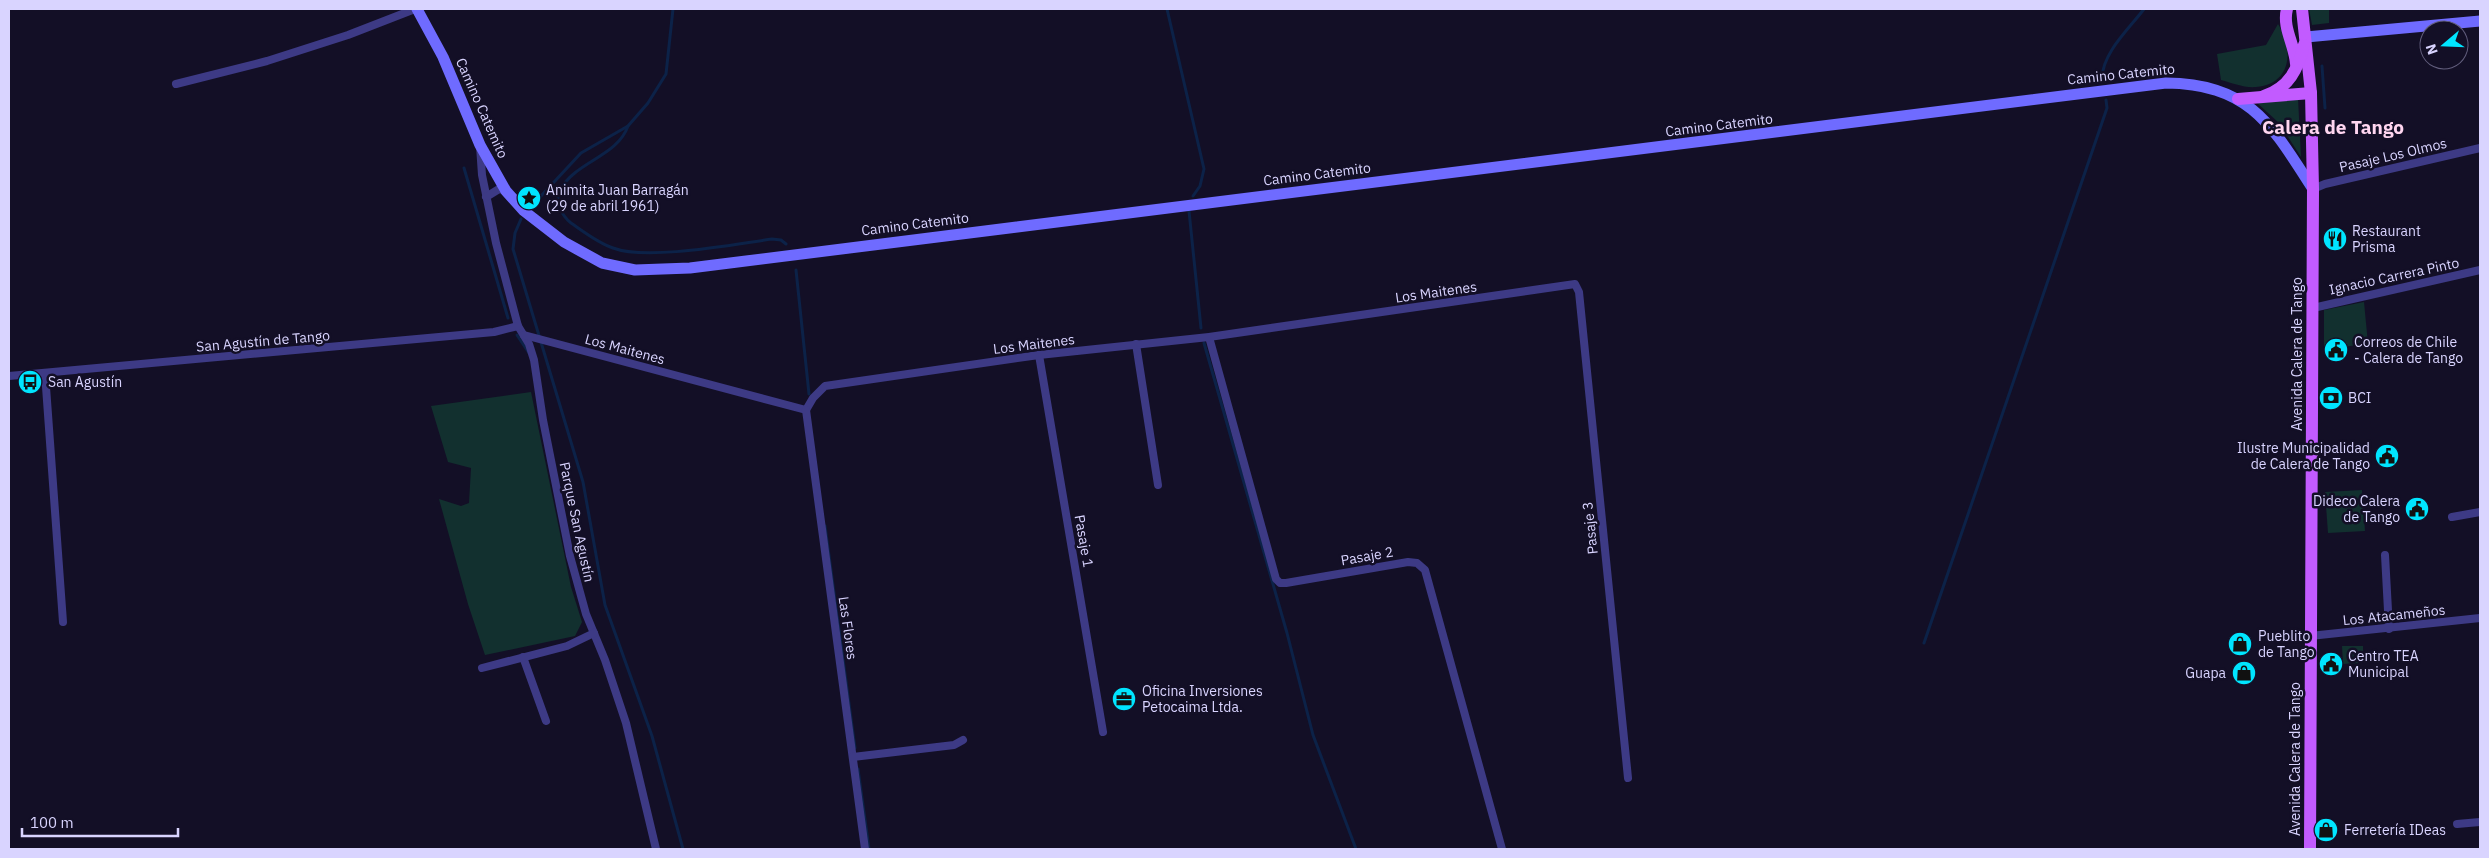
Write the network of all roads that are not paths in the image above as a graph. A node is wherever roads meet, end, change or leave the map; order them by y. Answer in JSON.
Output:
{"nodes":[{"id":1,"x":416,"y":9,"type":"edge"},
{"id":2,"x":2287,"y":9,"type":"edge"},
{"id":3,"x":2302,"y":9,"type":"edge"},
{"id":4,"x":2480,"y":21,"type":"edge"},
{"id":5,"x":2287,"y":31,"type":"junction"},
{"id":6,"x":2306,"y":37,"type":"junction"},
{"id":7,"x":2296,"y":69,"type":"junction"},
{"id":8,"x":176,"y":84,"type":"dead end"},
{"id":9,"x":2311,"y":93,"type":"junction"},
{"id":10,"x":2264,"y":96,"type":"junction"},
{"id":11,"x":2238,"y":99,"type":"junction"},
{"id":12,"x":480,"y":145,"type":"junction"},
{"id":13,"x":2480,"y":148,"type":"edge"},
{"id":14,"x":2313,"y":189,"type":"junction"},
{"id":15,"x":506,"y":191,"type":"junction"},
{"id":16,"x":486,"y":197,"type":"junction"},
{"id":17,"x":2480,"y":270,"type":"edge"},
{"id":18,"x":1567,"y":285,"type":"joint"},
{"id":19,"x":2313,"y":308,"type":"junction"},
{"id":20,"x":518,"y":326,"type":"junction"},
{"id":21,"x":524,"y":335,"type":"junction"},
{"id":22,"x":1209,"y":337,"type":"junction"},
{"id":23,"x":1136,"y":344,"type":"junction"},
{"id":24,"x":1039,"y":355,"type":"junction"},
{"id":25,"x":45,"y":373,"type":"junction"},
{"id":26,"x":9,"y":376,"type":"edge"},
{"id":27,"x":806,"y":410,"type":"junction"},
{"id":28,"x":1158,"y":486,"type":"dead end"},
{"id":29,"x":2480,"y":512,"type":"edge"},
{"id":30,"x":2452,"y":517,"type":"dead end"},
{"id":31,"x":2385,"y":555,"type":"dead end"},
{"id":32,"x":2480,"y":618,"type":"edge"},
{"id":33,"x":63,"y":622,"type":"dead end"},
{"id":34,"x":2389,"y":629,"type":"junction"},
{"id":35,"x":594,"y":633,"type":"junction"},
{"id":36,"x":2310,"y":636,"type":"junction"},
{"id":37,"x":523,"y":657,"type":"junction"},
{"id":38,"x":482,"y":668,"type":"dead end"},
{"id":39,"x":546,"y":721,"type":"dead end"},
{"id":40,"x":1103,"y":732,"type":"dead end"},
{"id":41,"x":963,"y":740,"type":"dead end"},
{"id":42,"x":853,"y":757,"type":"junction"},
{"id":43,"x":1628,"y":778,"type":"dead end"},
{"id":44,"x":2480,"y":822,"type":"edge"},
{"id":45,"x":2456,"y":824,"type":"dead end"},
{"id":46,"x":656,"y":849,"type":"edge"},
{"id":47,"x":866,"y":849,"type":"edge"},
{"id":48,"x":1502,"y":849,"type":"edge"},
{"id":49,"x":2310,"y":849,"type":"edge"}],
"edges":[{"from":1,"to":8,"type":"street"},
{"from":1,"to":12,"type":"main road","name":"Camino Catemito"},
{"from":2,"to":5,"type":"main road"},
{"from":3,"to":6,"type":"main road","name":"Avenida Calera de Tango"},
{"from":4,"to":6,"type":"main road"},
{"from":5,"to":6,"type":"main road"},
{"from":5,"to":7,"type":"main road"},
{"from":6,"to":7,"type":"main road"},
{"from":6,"to":9,"type":"main road","name":"Avenida Calera de Tango"},
{"from":7,"to":10,"type":"main road"},
{"from":9,"to":10,"type":"main road"},
{"from":9,"to":14,"type":"main road","name":"Avenida Calera de Tango"},
{"from":10,"to":11,"type":"main road"},
{"from":11,"to":14,"type":"main road","name":"Camino Catemito"},
{"from":11,"to":15,"type":"main road","name":"Camino Catemito"},
{"from":12,"to":15,"type":"main road","name":"Camino Catemito"},
{"from":12,"to":16,"type":"street","name":"Parque San Agustín"},
{"from":13,"to":14,"type":"street","name":"Pasaje Los Olmos"},
{"from":14,"to":19,"type":"main road","name":"Avenida Calera de Tango"},
{"from":15,"to":16,"type":"street"},
{"from":16,"to":20,"type":"street","name":"Parque San Agustín"},
{"from":17,"to":19,"type":"street","name":"Ignacio Carrera Pinto"},
{"from":18,"to":22,"type":"street","name":"Los Maitenes"},
{"from":18,"to":43,"type":"street","name":"Pasaje 3"},
{"from":19,"to":36,"type":"main road","name":"Avenida Calera de Tango"},
{"from":20,"to":21,"type":"street","name":"Parque San Agustín"},
{"from":20,"to":25,"type":"street","name":"San Agustín de Tango"},
{"from":21,"to":27,"type":"street","name":"Los Maitenes"},
{"from":21,"to":35,"type":"street","name":"Parque San Agustín"},
{"from":22,"to":23,"type":"street","name":"Los Maitenes"},
{"from":22,"to":48,"type":"street","name":"Pasaje 2"},
{"from":23,"to":24,"type":"street","name":"Los Maitenes"},
{"from":23,"to":28,"type":"street"},
{"from":24,"to":27,"type":"street","name":"Los Maitenes"},
{"from":24,"to":40,"type":"street","name":"Pasaje 1"},
{"from":25,"to":26,"type":"street","name":"San Agustín de Tango"},
{"from":25,"to":33,"type":"street"},
{"from":27,"to":42,"type":"street","name":"Las Flores"},
{"from":29,"to":30,"type":"street"},
{"from":31,"to":34,"type":"street"},
{"from":32,"to":34,"type":"street","name":"Los Atacameños"},
{"from":34,"to":36,"type":"street","name":"Los Atacameños"},
{"from":35,"to":37,"type":"street"},
{"from":35,"to":46,"type":"street","name":"Parque San Agustín"},
{"from":36,"to":49,"type":"main road","name":"Avenida Calera de Tango"},
{"from":37,"to":38,"type":"street"},
{"from":37,"to":39,"type":"street"},
{"from":41,"to":42,"type":"street"},
{"from":42,"to":47,"type":"street","name":"Las Flores"},
{"from":44,"to":45,"type":"street"}]}
